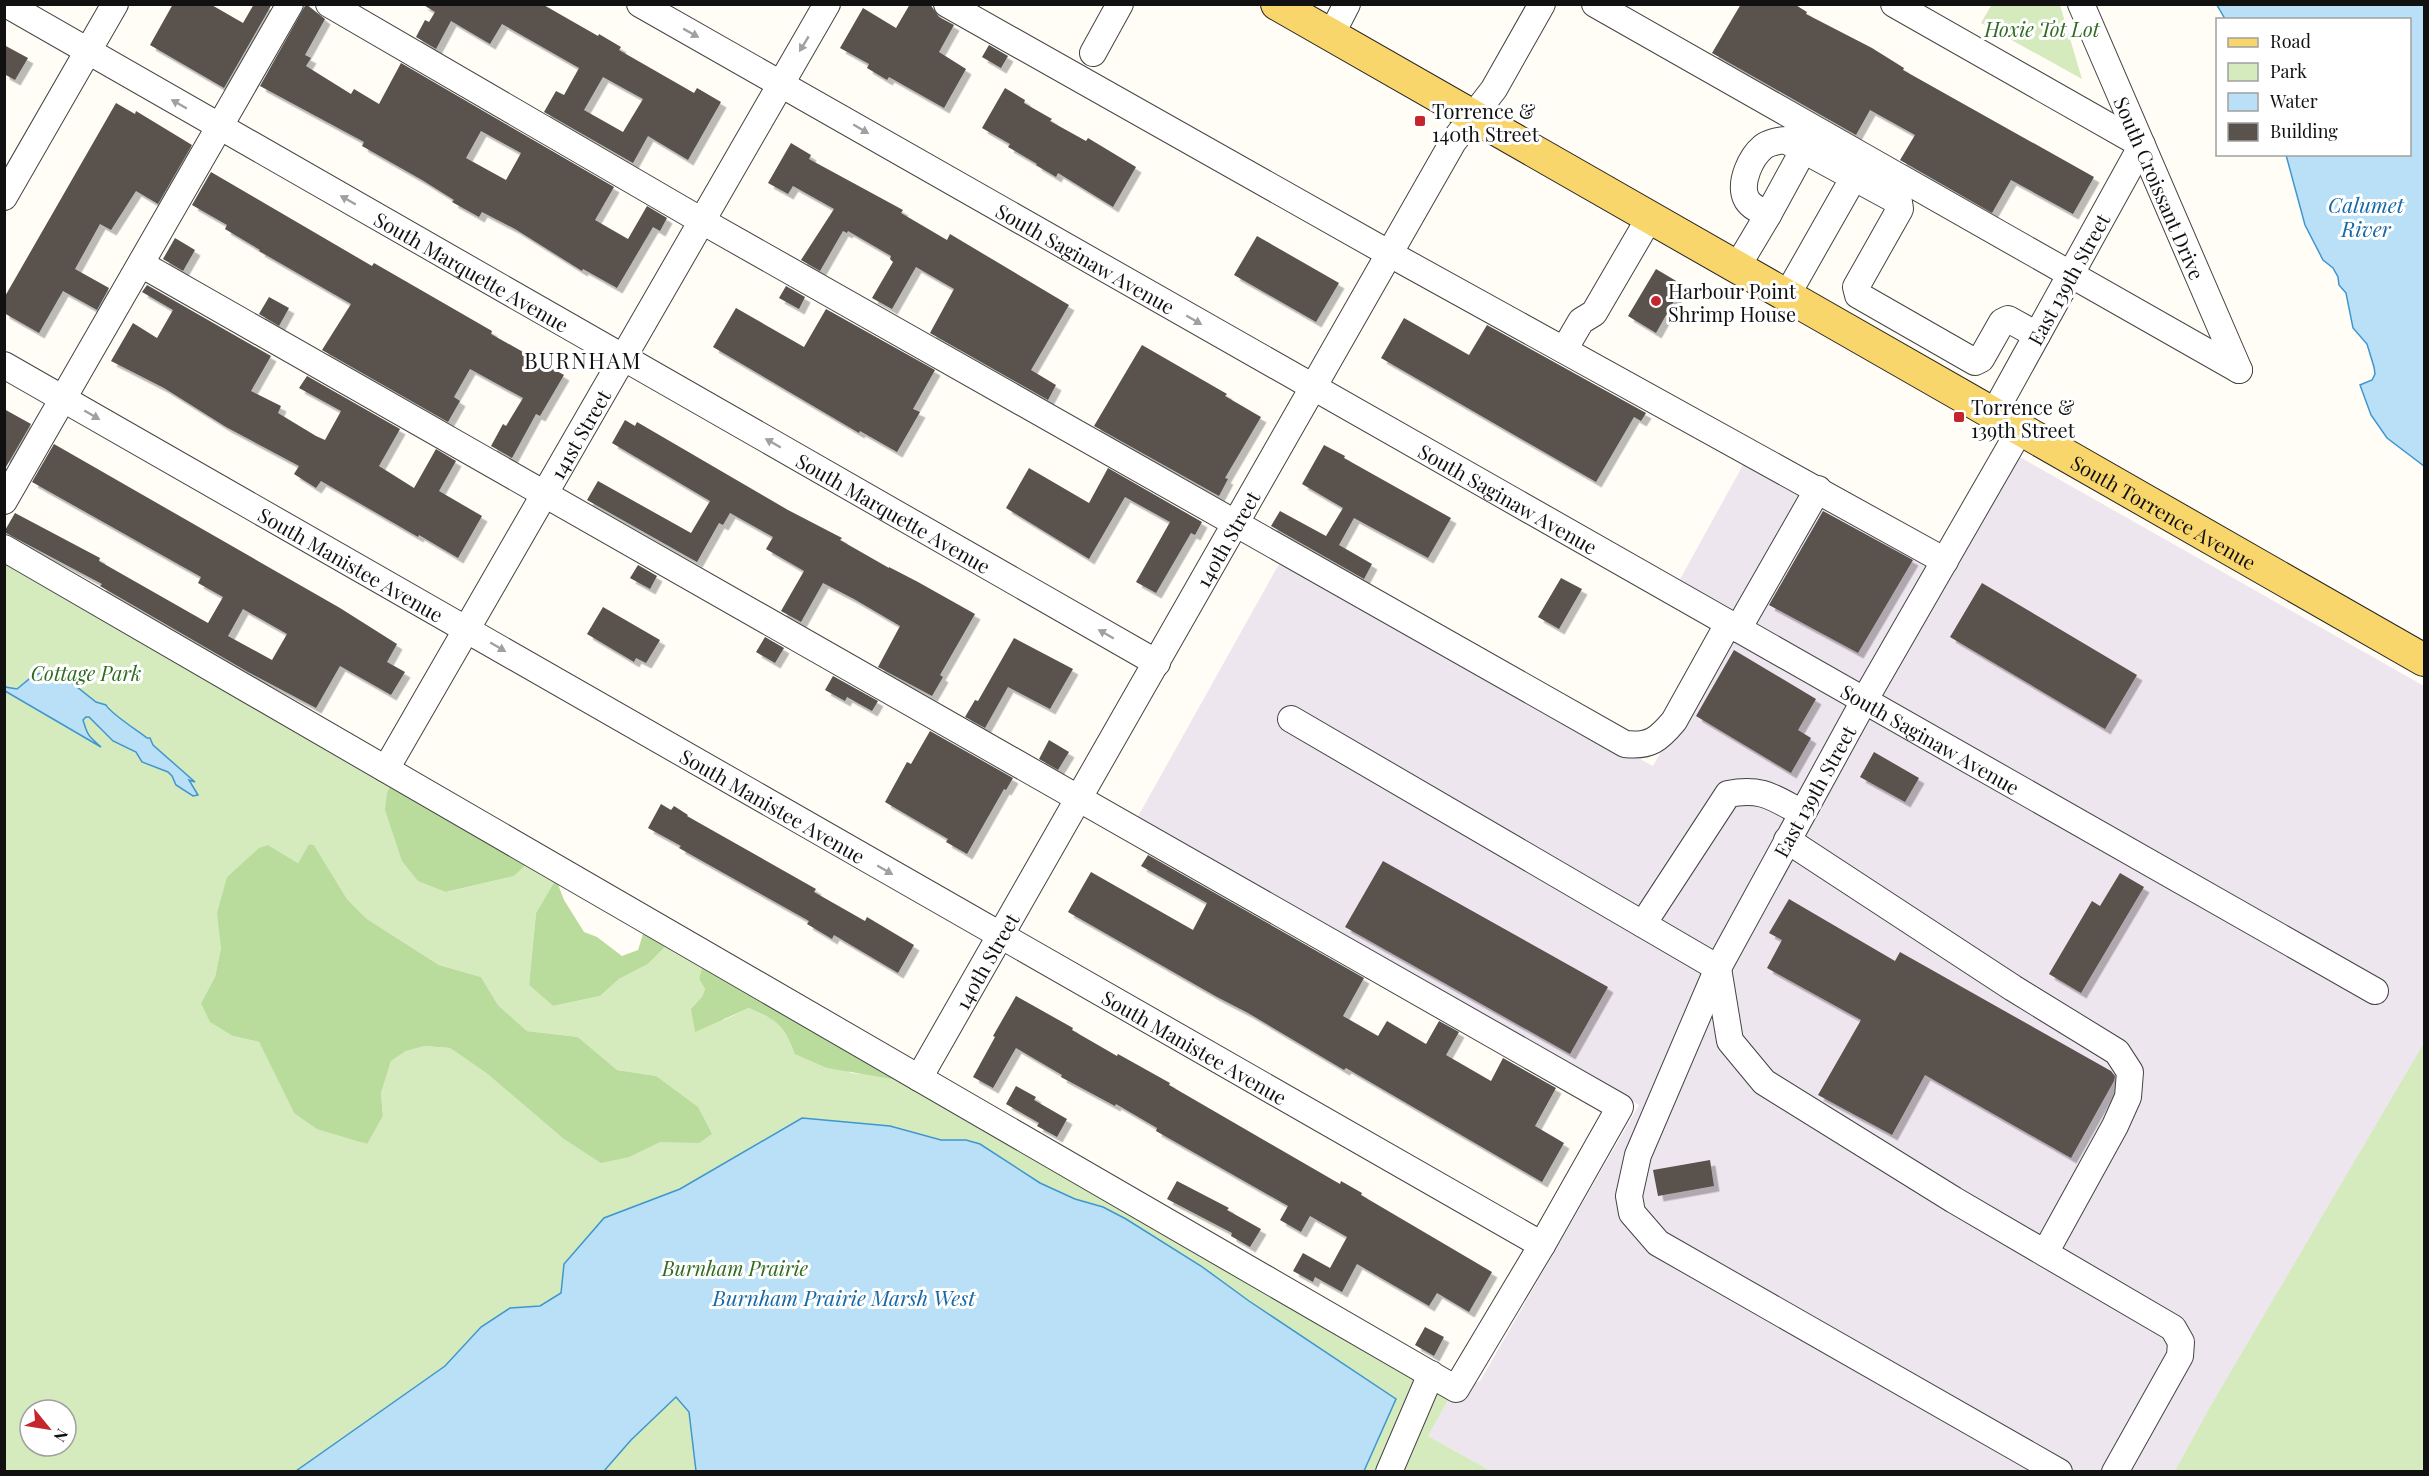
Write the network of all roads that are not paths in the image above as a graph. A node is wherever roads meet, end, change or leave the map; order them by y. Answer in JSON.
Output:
{"nodes":[{"id":1,"x":6,"y":4,"type":"edge"},
{"id":2,"x":115,"y":4,"type":"edge"},
{"id":3,"x":290,"y":4,"type":"edge"},
{"id":4,"x":329,"y":4,"type":"edge"},
{"id":5,"x":640,"y":4,"type":"edge"},
{"id":6,"x":827,"y":4,"type":"edge"},
{"id":7,"x":947,"y":4,"type":"edge"},
{"id":8,"x":1120,"y":4,"type":"edge"},
{"id":9,"x":1347,"y":4,"type":"edge"},
{"id":10,"x":1542,"y":4,"type":"edge"},
{"id":11,"x":1595,"y":4,"type":"edge"},
{"id":12,"x":1894,"y":4,"type":"edge"},
{"id":13,"x":2081,"y":4,"type":"edge"},
{"id":14,"x":1278,"y":5,"type":"edge"},
{"id":15,"x":1330,"y":35,"type":"junction"},
{"id":16,"x":88,"y":51,"type":"junction"},
{"id":17,"x":1093,"y":53,"type":"dead end"},
{"id":18,"x":780,"y":83,"type":"junction"},
{"id":19,"x":1473,"y":116,"type":"junction"},
{"id":20,"x":220,"y":127,"type":"junction"},
{"id":21,"x":2142,"y":145,"type":"junction"},
{"id":22,"x":1820,"y":149,"type":"junction"},
{"id":23,"x":1854,"y":177,"type":"junction"},
{"id":24,"x":4,"y":197,"type":"edge"},
{"id":25,"x":1768,"y":215,"type":"junction"},
{"id":26,"x":1650,"y":217,"type":"junction"},
{"id":27,"x":702,"y":220,"type":"junction"},
{"id":28,"x":1390,"y":254,"type":"junction"},
{"id":29,"x":141,"y":264,"type":"junction"},
{"id":30,"x":1737,"y":267,"type":"junction"},
{"id":31,"x":2071,"y":274,"type":"junction"},
{"id":32,"x":1787,"y":295,"type":"junction"},
{"id":33,"x":2037,"y":336,"type":"junction"},
{"id":34,"x":1564,"y":350,"type":"junction"},
{"id":35,"x":623,"y":357,"type":"junction"},
{"id":36,"x":4,"y":365,"type":"edge"},
{"id":37,"x":1314,"y":388,"type":"junction"},
{"id":38,"x":64,"y":399,"type":"junction"},
{"id":39,"x":2008,"y":421,"type":"junction"},
{"id":40,"x":1818,"y":489,"type":"junction"},
{"id":41,"x":544,"y":494,"type":"junction"},
{"id":42,"x":4,"y":501,"type":"edge"},
{"id":43,"x":1236,"y":525,"type":"junction"},
{"id":44,"x":4,"y":548,"type":"edge"},
{"id":45,"x":1945,"y":561,"type":"junction"},
{"id":46,"x":1733,"y":626,"type":"junction"},
{"id":47,"x":466,"y":629,"type":"junction"},
{"id":48,"x":2423,"y":659,"type":"edge"},
{"id":49,"x":1157,"y":663,"type":"junction"},
{"id":50,"x":1864,"y":701,"type":"junction"},
{"id":51,"x":1291,"y":719,"type":"dead end"},
{"id":52,"x":386,"y":769,"type":"junction"},
{"id":53,"x":1079,"y":799,"type":"junction"},
{"id":54,"x":1802,"y":813,"type":"junction"},
{"id":55,"x":1787,"y":840,"type":"junction"},
{"id":56,"x":1643,"y":924,"type":"junction"},
{"id":57,"x":1001,"y":936,"type":"junction"},
{"id":58,"x":1718,"y":968,"type":"junction"},
{"id":59,"x":2375,"y":992,"type":"dead end"},
{"id":60,"x":919,"y":1078,"type":"junction"},
{"id":61,"x":1542,"y":1245,"type":"junction"},
{"id":62,"x":2045,"y":1253,"type":"junction"},
{"id":63,"x":1431,"y":1374,"type":"junction"},
{"id":64,"x":1389,"y":1472,"type":"edge"},
{"id":65,"x":2059,"y":1472,"type":"edge"},
{"id":66,"x":2115,"y":1472,"type":"edge"}],
"edges":[{"from":1,"to":16,"type":"street","name":"South Marquette Avenue"},
{"from":2,"to":16,"type":"street"},
{"from":3,"to":20,"type":"street"},
{"from":4,"to":27,"type":"street"},
{"from":5,"to":18,"type":"street","name":"South Saginaw Avenue","one_way":true},
{"from":6,"to":18,"type":"street","name":"141st Street","one_way":true},
{"from":7,"to":28,"type":"street"},
{"from":8,"to":17,"type":"street"},
{"from":9,"to":15,"type":"street"},
{"from":10,"to":19,"type":"street","name":"140th Street"},
{"from":11,"to":22,"type":"street"},
{"from":12,"to":21,"type":"street"},
{"from":13,"to":21,"type":"street","name":"South Croissant Drive"},
{"from":14,"to":15,"type":"main road","name":"South Torrence Avenue"},
{"from":15,"to":19,"type":"main road","name":"South Torrence Avenue"},
{"from":20,"to":16,"type":"street","name":"South Marquette Avenue","one_way":true},
{"from":16,"to":24,"type":"street"},
{"from":18,"to":27,"type":"street","name":"141st Street"},
{"from":18,"to":37,"type":"street","name":"South Saginaw Avenue","one_way":true},
{"from":19,"to":26,"type":"main road","name":"South Torrence Avenue"},
{"from":19,"to":28,"type":"street","name":"140th Street"},
{"from":20,"to":29,"type":"street"},
{"from":35,"to":20,"type":"street","name":"South Marquette Avenue","one_way":true},
{"from":21,"to":31,"type":"street","name":"East 139th Street"},
{"from":21,"to":31,"type":"street","name":"South Croissant Drive"},
{"from":22,"to":23,"type":"street"},
{"from":22,"to":25,"type":"street"},
{"from":22,"to":25,"type":"street"},
{"from":22,"to":31,"type":"street"},
{"from":23,"to":32,"type":"street"},
{"from":23,"to":33,"type":"street"},
{"from":25,"to":30,"type":"street"},
{"from":26,"to":30,"type":"main road","name":"South Torrence Avenue"},
{"from":26,"to":34,"type":"street"},
{"from":27,"to":35,"type":"street","name":"141st Street"},
{"from":27,"to":43,"type":"street"},
{"from":28,"to":34,"type":"street"},
{"from":28,"to":37,"type":"street","name":"140th Street"},
{"from":29,"to":38,"type":"street"},
{"from":29,"to":41,"type":"street"},
{"from":30,"to":32,"type":"main road","name":"South Torrence Avenue"},
{"from":31,"to":33,"type":"street","name":"East 139th Street"},
{"from":32,"to":39,"type":"main road","name":"South Torrence Avenue"},
{"from":33,"to":39,"type":"street","name":"East 139th Street"},
{"from":34,"to":40,"type":"street"},
{"from":35,"to":41,"type":"street","name":"141st Street"},
{"from":49,"to":35,"type":"street","name":"South Marquette Avenue","one_way":true},
{"from":36,"to":38,"type":"street","name":"South Manistee Avenue"},
{"from":37,"to":43,"type":"street","name":"140th Street"},
{"from":37,"to":46,"type":"street","name":"South Saginaw Avenue"},
{"from":38,"to":42,"type":"street"},
{"from":38,"to":47,"type":"street","name":"South Manistee Avenue","one_way":true},
{"from":39,"to":45,"type":"street","name":"East 139th Street"},
{"from":39,"to":48,"type":"main road","name":"South Torrence Avenue"},
{"from":40,"to":45,"type":"street"},
{"from":40,"to":46,"type":"street"},
{"from":41,"to":47,"type":"street","name":"141st Street"},
{"from":41,"to":53,"type":"street"},
{"from":43,"to":46,"type":"street"},
{"from":43,"to":49,"type":"street","name":"140th Street"},
{"from":44,"to":52,"type":"street"},
{"from":45,"to":50,"type":"street","name":"East 139th Street"},
{"from":46,"to":50,"type":"street","name":"South Saginaw Avenue"},
{"from":47,"to":52,"type":"street","name":"141st Street"},
{"from":47,"to":57,"type":"street","name":"South Manistee Avenue","one_way":true},
{"from":49,"to":53,"type":"street","name":"140th Street"},
{"from":50,"to":54,"type":"street","name":"East 139th Street"},
{"from":50,"to":59,"type":"street","name":"South Saginaw Avenue"},
{"from":51,"to":56,"type":"street"},
{"from":52,"to":60,"type":"street"},
{"from":53,"to":57,"type":"street","name":"140th Street"},
{"from":53,"to":61,"type":"street"},
{"from":54,"to":55,"type":"street","name":"East 139th Street"},
{"from":54,"to":56,"type":"street"},
{"from":55,"to":58,"type":"street","name":"East 139th Street"},
{"from":55,"to":62,"type":"street"},
{"from":56,"to":58,"type":"street"},
{"from":57,"to":60,"type":"street","name":"140th Street"},
{"from":57,"to":61,"type":"street","name":"South Manistee Avenue"},
{"from":58,"to":62,"type":"street"},
{"from":58,"to":65,"type":"street","name":"East 139th Street"},
{"from":60,"to":63,"type":"street"},
{"from":61,"to":63,"type":"street"},
{"from":62,"to":66,"type":"street"},
{"from":63,"to":64,"type":"street"}]}
